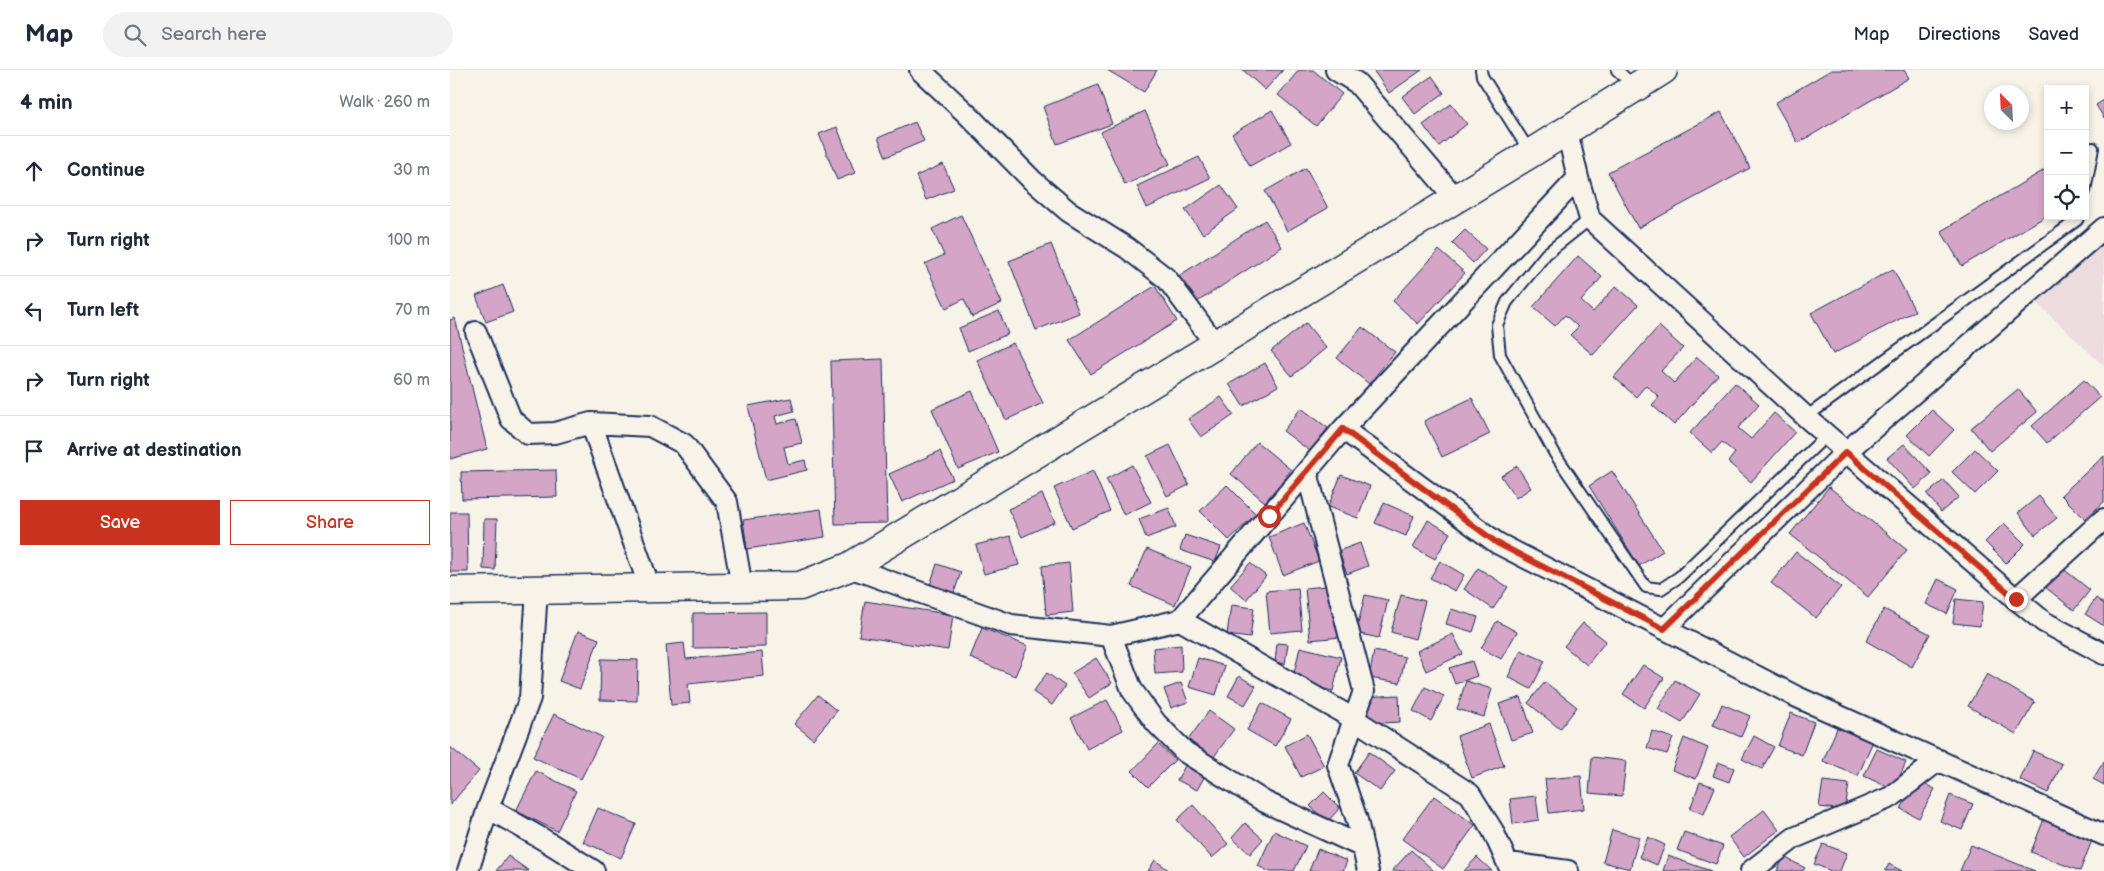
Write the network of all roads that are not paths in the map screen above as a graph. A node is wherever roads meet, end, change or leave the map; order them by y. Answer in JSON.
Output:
{"nodes":[{"id":1,"x":920,"y":70,"type":"edge"},
{"id":2,"x":1336,"y":70,"type":"edge"},
{"id":3,"x":1481,"y":70,"type":"edge"},
{"id":4,"x":1663,"y":70,"type":"edge"},
{"id":5,"x":1626,"y":79,"type":"edge"},
{"id":6,"x":1567,"y":131,"type":"junction"},
{"id":7,"x":2093,"y":148,"type":"dead end"},
{"id":8,"x":1531,"y":153,"type":"junction"},
{"id":9,"x":2088,"y":175,"type":"edge"},
{"id":10,"x":1578,"y":178,"type":"junction"},
{"id":11,"x":1456,"y":199,"type":"junction"},
{"id":12,"x":1590,"y":219,"type":"junction"},
{"id":13,"x":2077,"y":220,"type":"edge"},
{"id":14,"x":2104,"y":228,"type":"edge"},
{"id":15,"x":476,"y":332,"type":"dead end"},
{"id":16,"x":1216,"y":344,"type":"junction"},
{"id":17,"x":1806,"y":417,"type":"junction"},
{"id":18,"x":591,"y":423,"type":"junction"},
{"id":19,"x":1343,"y":429,"type":"junction"},
{"id":20,"x":1827,"y":435,"type":"junction"},
{"id":21,"x":1846,"y":452,"type":"junction"},
{"id":22,"x":1307,"y":472,"type":"junction"},
{"id":23,"x":2104,"y":519,"type":"edge"},
{"id":24,"x":849,"y":567,"type":"junction"},
{"id":25,"x":742,"y":587,"type":"junction"},
{"id":26,"x":650,"y":588,"type":"junction"},
{"id":27,"x":537,"y":590,"type":"junction"},
{"id":28,"x":450,"y":591,"type":"edge"},
{"id":29,"x":2016,"y":599,"type":"junction"},
{"id":30,"x":1180,"y":620,"type":"junction"},
{"id":31,"x":1664,"y":629,"type":"junction"},
{"id":32,"x":1111,"y":636,"type":"junction"},
{"id":33,"x":2104,"y":654,"type":"edge"},
{"id":34,"x":1354,"y":719,"type":"junction"},
{"id":35,"x":1939,"y":760,"type":"junction"},
{"id":36,"x":488,"y":808,"type":"junction"},
{"id":37,"x":2104,"y":834,"type":"edge"},
{"id":38,"x":1363,"y":847,"type":"junction"},
{"id":39,"x":1510,"y":867,"type":"edge"},
{"id":40,"x":468,"y":871,"type":"edge"},
{"id":41,"x":594,"y":871,"type":"edge"},
{"id":42,"x":1368,"y":871,"type":"edge"},
{"id":43,"x":1568,"y":871,"type":"edge"},
{"id":44,"x":1751,"y":871,"type":"edge"}],
"edges":[{"from":1,"to":16,"type":"street"},
{"from":2,"to":11,"type":"street"},
{"from":3,"to":8,"type":"lane"},
{"from":4,"to":5,"type":"highway"},
{"from":5,"to":6,"type":"highway"},
{"from":6,"to":8,"type":"highway"},
{"from":6,"to":10,"type":"street"},
{"from":7,"to":9,"type":"lane"},
{"from":8,"to":11,"type":"highway"},
{"from":10,"to":12,"type":"street"},
{"from":10,"to":19,"type":"street"},
{"from":11,"to":16,"type":"highway"},
{"from":12,"to":17,"type":"street"},
{"from":12,"to":20,"type":"lane"},
{"from":13,"to":17,"type":"lane"},
{"from":14,"to":21,"type":"street"},
{"from":15,"to":18,"type":"street"},
{"from":16,"to":24,"type":"highway"},
{"from":17,"to":20,"type":"street"},
{"from":18,"to":25,"type":"street"},
{"from":18,"to":26,"type":"street"},
{"from":19,"to":22,"type":"street"},
{"from":19,"to":31,"type":"street"},
{"from":20,"to":21,"type":"street"},
{"from":21,"to":29,"type":"street"},
{"from":21,"to":31,"type":"street"},
{"from":22,"to":30,"type":"street"},
{"from":22,"to":34,"type":"street"},
{"from":23,"to":29,"type":"street"},
{"from":24,"to":25,"type":"highway"},
{"from":24,"to":32,"type":"street"},
{"from":25,"to":26,"type":"highway"},
{"from":26,"to":27,"type":"highway"},
{"from":27,"to":28,"type":"highway"},
{"from":27,"to":36,"type":"street"},
{"from":29,"to":33,"type":"street"},
{"from":30,"to":32,"type":"street"},
{"from":30,"to":34,"type":"street"},
{"from":31,"to":35,"type":"street"},
{"from":32,"to":38,"type":"street"},
{"from":34,"to":38,"type":"street"},
{"from":34,"to":39,"type":"street"},
{"from":35,"to":37,"type":"street"},
{"from":35,"to":44,"type":"street"},
{"from":36,"to":40,"type":"street"},
{"from":36,"to":41,"type":"street"},
{"from":38,"to":42,"type":"street"},
{"from":39,"to":43,"type":"street"}]}
